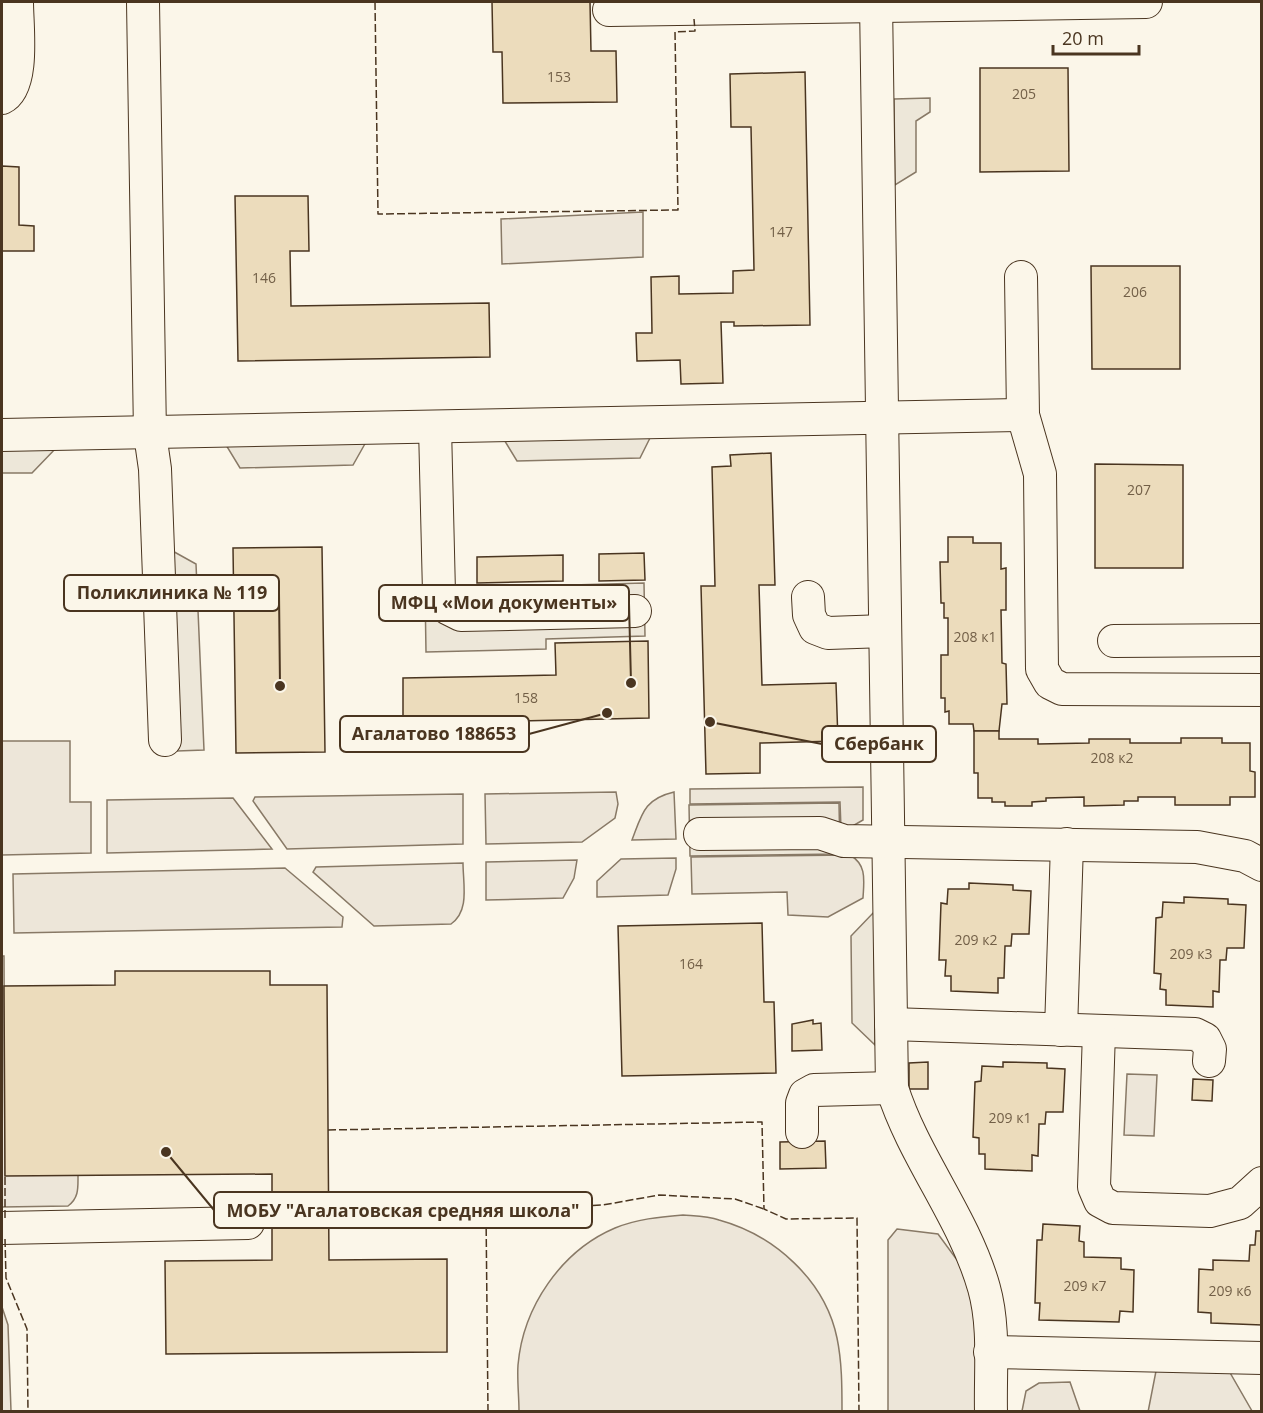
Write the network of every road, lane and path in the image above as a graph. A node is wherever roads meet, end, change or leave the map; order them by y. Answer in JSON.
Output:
{"nodes":[{"id":1,"x":17,"y":2,"type":"edge"},
{"id":2,"x":142,"y":2,"type":"edge"},
{"id":3,"x":1146,"y":2,"type":"edge"},
{"id":4,"x":876,"y":4,"type":"edge"},
{"id":5,"x":609,"y":10,"type":"dead end"},
{"id":6,"x":2,"y":98,"type":"edge"},
{"id":7,"x":1021,"y":277,"type":"dead end"},
{"id":8,"x":1023,"y":415,"type":"junction"},
{"id":9,"x":882,"y":417,"type":"junction"},
{"id":10,"x":435,"y":427,"type":"junction"},
{"id":11,"x":150,"y":434,"type":"junction"},
{"id":12,"x":2,"y":435,"type":"edge"},
{"id":13,"x":808,"y":597,"type":"dead end"},
{"id":14,"x":635,"y":611,"type":"dead end"},
{"id":15,"x":885,"y":631,"type":"junction"},
{"id":16,"x":1114,"y":640,"type":"dead end"},
{"id":17,"x":1262,"y":640,"type":"edge"},
{"id":18,"x":1262,"y":690,"type":"edge"},
{"id":19,"x":165,"y":740,"type":"dead end"},
{"id":20,"x":700,"y":834,"type":"dead end"},
{"id":21,"x":888,"y":840,"type":"junction"},
{"id":22,"x":1067,"y":844,"type":"junction"},
{"id":23,"x":1262,"y":865,"type":"edge"},
{"id":24,"x":891,"y":1024,"type":"junction"},
{"id":25,"x":1061,"y":1030,"type":"junction"},
{"id":26,"x":1099,"y":1031,"type":"junction"},
{"id":27,"x":1209,"y":1061,"type":"dead end"},
{"id":28,"x":892,"y":1088,"type":"junction"},
{"id":29,"x":802,"y":1132,"type":"dead end"},
{"id":30,"x":1262,"y":1183,"type":"edge"},
{"id":31,"x":248,"y":1223,"type":"dead end"},
{"id":32,"x":2,"y":1228,"type":"edge"},
{"id":33,"x":990,"y":1352,"type":"junction"},
{"id":34,"x":1262,"y":1358,"type":"edge"},
{"id":35,"x":991,"y":1412,"type":"edge"}],
"edges":[{"from":1,"to":6,"type":"street"},
{"from":2,"to":11,"type":"street"},
{"from":3,"to":4,"type":"street"},
{"from":4,"to":5,"type":"street"},
{"from":4,"to":9,"type":"street"},
{"from":7,"to":8,"type":"street"},
{"from":8,"to":9,"type":"street"},
{"from":8,"to":18,"type":"street"},
{"from":9,"to":10,"type":"street"},
{"from":9,"to":15,"type":"street"},
{"from":10,"to":11,"type":"street"},
{"from":10,"to":14,"type":"street"},
{"from":11,"to":12,"type":"street"},
{"from":11,"to":19,"type":"street"},
{"from":13,"to":15,"type":"street"},
{"from":15,"to":21,"type":"street"},
{"from":16,"to":17,"type":"street"},
{"from":20,"to":21,"type":"street"},
{"from":21,"to":22,"type":"street"},
{"from":21,"to":24,"type":"street"},
{"from":22,"to":23,"type":"street"},
{"from":22,"to":25,"type":"street"},
{"from":24,"to":25,"type":"street"},
{"from":24,"to":28,"type":"street"},
{"from":25,"to":26,"type":"street"},
{"from":26,"to":27,"type":"street"},
{"from":26,"to":30,"type":"street"},
{"from":28,"to":29,"type":"street"},
{"from":28,"to":33,"type":"street"},
{"from":31,"to":32,"type":"street"},
{"from":33,"to":34,"type":"street"},
{"from":33,"to":35,"type":"street"}]}
